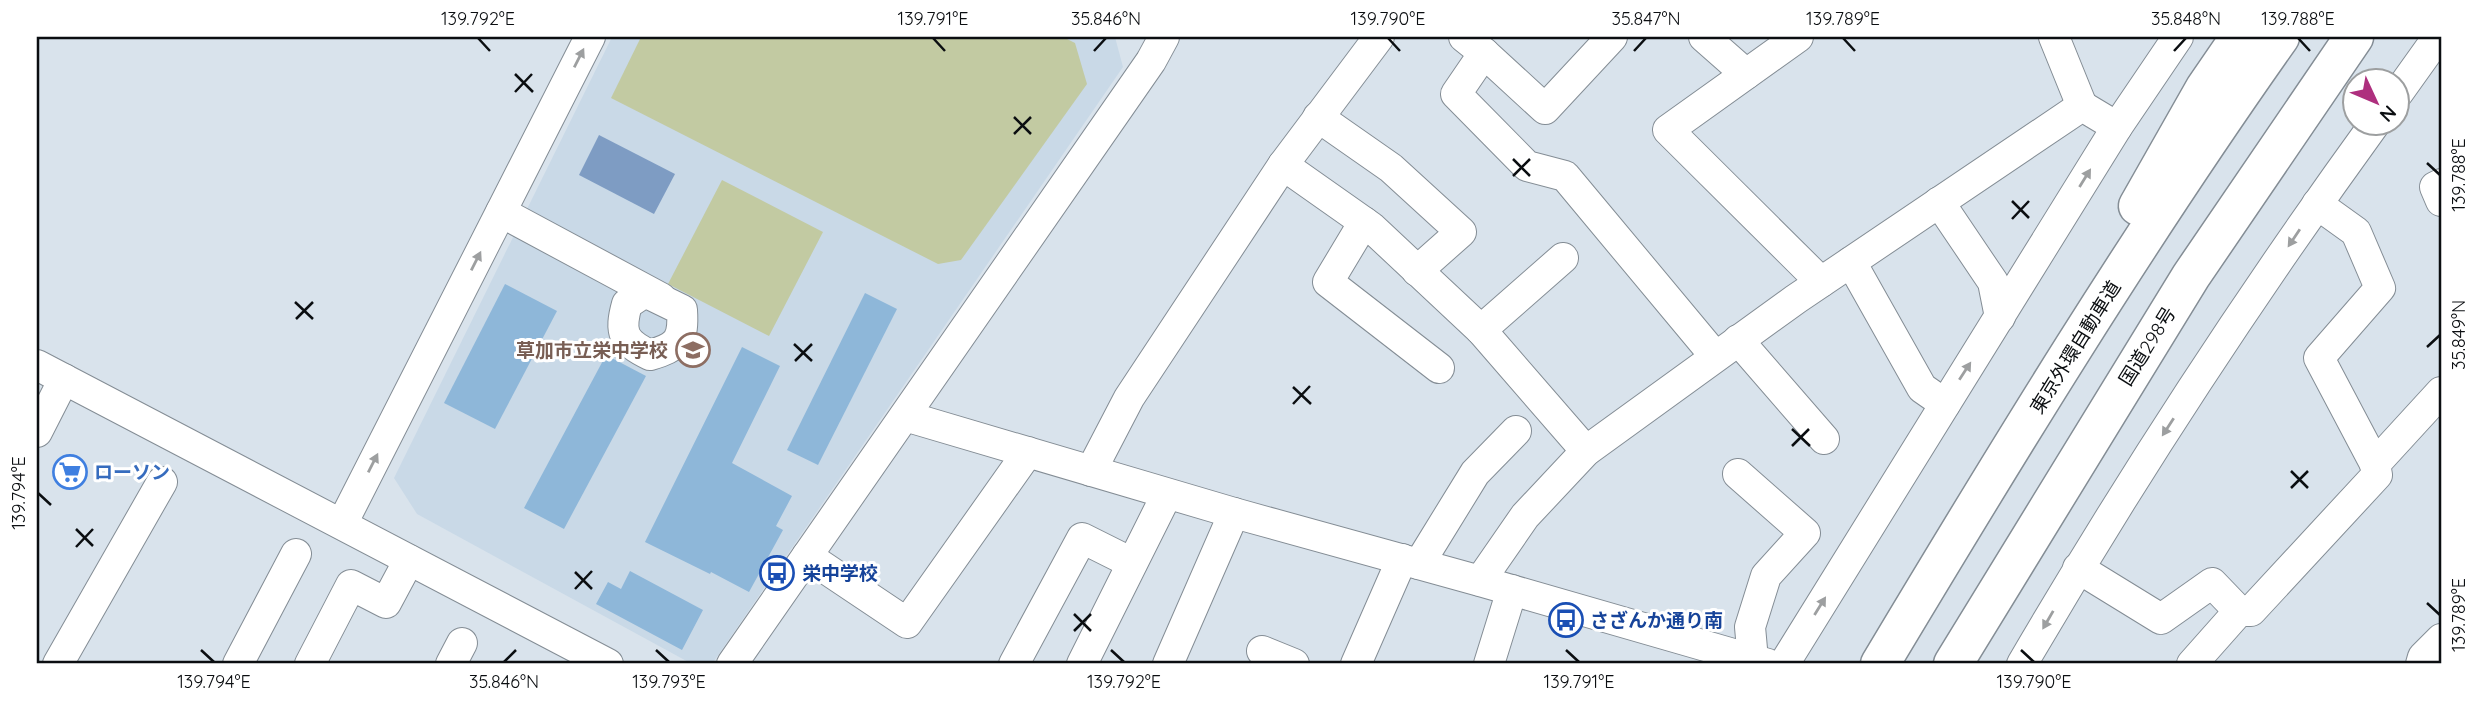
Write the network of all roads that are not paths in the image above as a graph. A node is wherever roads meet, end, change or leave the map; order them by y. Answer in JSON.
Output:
{"nodes":[{"id":1,"x":590,"y":37,"type":"edge"},
{"id":2,"x":1163,"y":37,"type":"edge"},
{"id":3,"x":1379,"y":37,"type":"edge"},
{"id":4,"x":1612,"y":37,"type":"edge"},
{"id":5,"x":1704,"y":37,"type":"edge"},
{"id":6,"x":1798,"y":37,"type":"edge"},
{"id":7,"x":2054,"y":37,"type":"edge"},
{"id":8,"x":2178,"y":37,"type":"edge"},
{"id":9,"x":2240,"y":37,"type":"edge"},
{"id":10,"x":2256,"y":37,"type":"edge"},
{"id":11,"x":2280,"y":37,"type":"edge"},
{"id":12,"x":2328,"y":37,"type":"edge"},
{"id":13,"x":2354,"y":37,"type":"edge"},
{"id":14,"x":2372,"y":37,"type":"edge"},
{"id":15,"x":2438,"y":37,"type":"edge"},
{"id":16,"x":1474,"y":45,"type":"edge"},
{"id":17,"x":2412,"y":73,"type":"edge"},
{"id":18,"x":1746,"y":74,"type":"junction"},
{"id":19,"x":2082,"y":106,"type":"junction"},
{"id":20,"x":1318,"y":117,"type":"junction"},
{"id":21,"x":2117,"y":127,"type":"junction"},
{"id":22,"x":2366,"y":136,"type":"edge"},
{"id":23,"x":1283,"y":165,"type":"junction"},
{"id":24,"x":2441,"y":184,"type":"edge"},
{"id":25,"x":2441,"y":201,"type":"edge"},
{"id":26,"x":1939,"y":202,"type":"junction"},
{"id":27,"x":2317,"y":204,"type":"junction"},
{"id":28,"x":501,"y":212,"type":"junction"},
{"id":29,"x":1364,"y":222,"type":"junction"},
{"id":30,"x":2124,"y":229,"type":"junction"},
{"id":31,"x":1563,"y":258,"type":"dead end"},
{"id":32,"x":1851,"y":262,"type":"junction"},
{"id":33,"x":1417,"y":271,"type":"junction"},
{"id":34,"x":2191,"y":276,"type":"junction"},
{"id":35,"x":1821,"y":282,"type":"junction"},
{"id":36,"x":664,"y":300,"type":"dead end"},
{"id":37,"x":2000,"y":317,"type":"junction"},
{"id":38,"x":1481,"y":330,"type":"junction"},
{"id":39,"x":1726,"y":348,"type":"junction"},
{"id":40,"x":37,"y":365,"type":"edge"},
{"id":41,"x":1439,"y":368,"type":"dead end"},
{"id":42,"x":64,"y":379,"type":"junction"},
{"id":43,"x":2441,"y":392,"type":"edge"},
{"id":44,"x":2112,"y":402,"type":"junction"},
{"id":45,"x":1945,"y":404,"type":"junction"},
{"id":46,"x":905,"y":416,"type":"junction"},
{"id":47,"x":1516,"y":431,"type":"dead end"},
{"id":48,"x":37,"y":432,"type":"edge"},
{"id":49,"x":1824,"y":439,"type":"dead end"},
{"id":50,"x":1586,"y":451,"type":"junction"},
{"id":51,"x":1028,"y":452,"type":"junction"},
{"id":52,"x":2375,"y":464,"type":"junction"},
{"id":53,"x":1091,"y":471,"type":"junction"},
{"id":54,"x":1738,"y":474,"type":"dead end"},
{"id":55,"x":162,"y":482,"type":"dead end"},
{"id":56,"x":1167,"y":494,"type":"junction"},
{"id":57,"x":1234,"y":513,"type":"junction"},
{"id":58,"x":342,"y":524,"type":"junction"},
{"id":59,"x":296,"y":554,"type":"dead end"},
{"id":60,"x":807,"y":556,"type":"junction"},
{"id":61,"x":409,"y":560,"type":"junction"},
{"id":62,"x":1410,"y":561,"type":"junction"},
{"id":63,"x":1132,"y":563,"type":"junction"},
{"id":64,"x":2078,"y":568,"type":"junction"},
{"id":65,"x":1480,"y":581,"type":"junction"},
{"id":66,"x":1512,"y":590,"type":"junction"},
{"id":67,"x":1901,"y":593,"type":"junction"},
{"id":68,"x":2239,"y":611,"type":"junction"},
{"id":69,"x":2441,"y":639,"type":"edge"},
{"id":70,"x":1262,"y":651,"type":"dead end"},
{"id":71,"x":1760,"y":662,"type":"edge"},
{"id":72,"x":58,"y":664,"type":"edge"},
{"id":73,"x":238,"y":664,"type":"edge"},
{"id":74,"x":310,"y":664,"type":"edge"},
{"id":75,"x":608,"y":664,"type":"edge"},
{"id":76,"x":732,"y":664,"type":"edge"},
{"id":77,"x":1014,"y":664,"type":"edge"},
{"id":78,"x":1082,"y":664,"type":"edge"},
{"id":79,"x":1168,"y":664,"type":"edge"},
{"id":80,"x":1294,"y":664,"type":"edge"},
{"id":81,"x":1356,"y":664,"type":"edge"},
{"id":82,"x":1489,"y":664,"type":"edge"},
{"id":83,"x":1784,"y":664,"type":"edge"},
{"id":84,"x":1851,"y":664,"type":"edge"},
{"id":85,"x":1858,"y":664,"type":"edge"},
{"id":86,"x":1880,"y":664,"type":"edge"},
{"id":87,"x":1930,"y":664,"type":"edge"},
{"id":88,"x":1953,"y":664,"type":"edge"},
{"id":89,"x":1981,"y":664,"type":"edge"},
{"id":90,"x":2022,"y":664,"type":"edge"},
{"id":91,"x":2192,"y":664,"type":"edge"},
{"id":92,"x":2421,"y":664,"type":"edge"}],
"edges":[{"from":28,"to":1,"type":"street","one_way":true},
{"from":2,"to":46,"type":"street"},
{"from":3,"to":20,"type":"street"},
{"from":4,"to":16,"type":"street"},
{"from":5,"to":18,"type":"street"},
{"from":6,"to":18,"type":"street"},
{"from":7,"to":19,"type":"street"},
{"from":8,"to":21,"type":"street"},
{"from":9,"to":30,"type":"highway"},
{"from":10,"to":30,"type":"highway"},
{"from":11,"to":86,"type":"highway","name":"東京外環自動車道"},
{"from":12,"to":87,"type":"highway"},
{"from":13,"to":34,"type":"highway","name":"国道298号"},
{"from":14,"to":34,"type":"highway"},
{"from":15,"to":17,"type":"street"},
{"from":16,"to":39,"type":"street"},
{"from":18,"to":35,"type":"street"},
{"from":19,"to":21,"type":"street"},
{"from":19,"to":26,"type":"street"},
{"from":20,"to":23,"type":"street"},
{"from":20,"to":33,"type":"street"},
{"from":37,"to":21,"type":"street","one_way":true},
{"from":22,"to":27,"type":"street"},
{"from":23,"to":29,"type":"street"},
{"from":23,"to":53,"type":"street"},
{"from":24,"to":25,"type":"street"},
{"from":26,"to":32,"type":"street"},
{"from":26,"to":37,"type":"street"},
{"from":27,"to":52,"type":"street"},
{"from":27,"to":64,"type":"street","one_way":true},
{"from":28,"to":36,"type":"street"},
{"from":58,"to":28,"type":"street","one_way":true},
{"from":29,"to":33,"type":"street"},
{"from":29,"to":41,"type":"street"},
{"from":30,"to":67,"type":"highway"},
{"from":31,"to":38,"type":"street"},
{"from":32,"to":35,"type":"street"},
{"from":32,"to":45,"type":"street"},
{"from":33,"to":38,"type":"street"},
{"from":34,"to":44,"type":"highway","name":"国道298号"},
{"from":35,"to":39,"type":"street"},
{"from":45,"to":37,"type":"street","one_way":true},
{"from":38,"to":50,"type":"street"},
{"from":39,"to":49,"type":"street"},
{"from":39,"to":50,"type":"street"},
{"from":40,"to":42,"type":"street"},
{"from":42,"to":48,"type":"street"},
{"from":42,"to":58,"type":"street"},
{"from":43,"to":52,"type":"street"},
{"from":44,"to":88,"type":"highway","name":"国道298号"},
{"from":44,"to":89,"type":"highway"},
{"from":83,"to":45,"type":"street","one_way":true},
{"from":46,"to":51,"type":"street"},
{"from":46,"to":60,"type":"street"},
{"from":47,"to":62,"type":"street"},
{"from":50,"to":65,"type":"street"},
{"from":51,"to":53,"type":"street"},
{"from":51,"to":60,"type":"street"},
{"from":52,"to":68,"type":"street"},
{"from":53,"to":56,"type":"street"},
{"from":54,"to":71,"type":"street"},
{"from":55,"to":72,"type":"street"},
{"from":56,"to":57,"type":"street"},
{"from":56,"to":63,"type":"street"},
{"from":57,"to":62,"type":"street"},
{"from":57,"to":79,"type":"street"},
{"from":58,"to":61,"type":"street"},
{"from":59,"to":73,"type":"street"},
{"from":60,"to":76,"type":"street"},
{"from":61,"to":74,"type":"street"},
{"from":61,"to":75,"type":"street"},
{"from":62,"to":65,"type":"street"},
{"from":62,"to":81,"type":"street"},
{"from":63,"to":77,"type":"street"},
{"from":63,"to":78,"type":"street"},
{"from":64,"to":68,"type":"street"},
{"from":64,"to":90,"type":"street","one_way":true},
{"from":65,"to":66,"type":"street"},
{"from":66,"to":71,"type":"street"},
{"from":66,"to":82,"type":"street"},
{"from":67,"to":84,"type":"highway"},
{"from":67,"to":85,"type":"highway"},
{"from":68,"to":91,"type":"street"},
{"from":69,"to":92,"type":"street"},
{"from":70,"to":80,"type":"street"}]}
